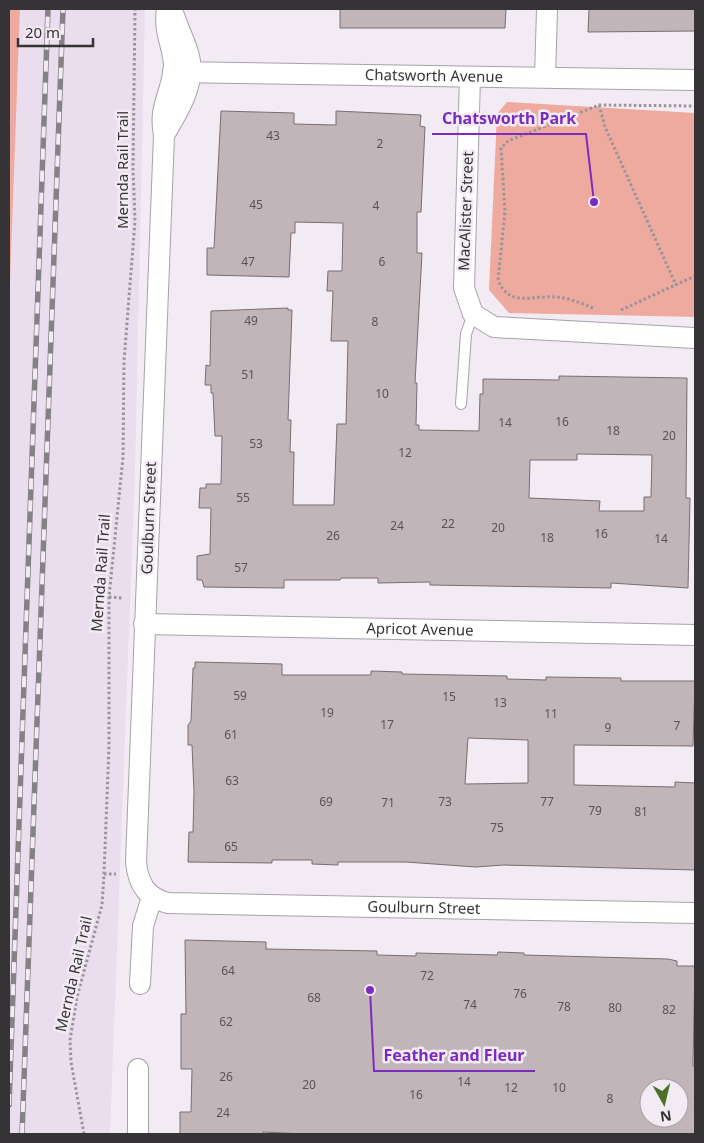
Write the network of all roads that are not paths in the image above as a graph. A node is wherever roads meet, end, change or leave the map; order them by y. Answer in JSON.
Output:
{"nodes":[{"id":1,"x":167,"y":9,"type":"edge"},
{"id":2,"x":172,"y":9,"type":"edge"},
{"id":3,"x":547,"y":9,"type":"edge"},
{"id":4,"x":182,"y":72,"type":"junction"},
{"id":5,"x":470,"y":77,"type":"junction"},
{"id":6,"x":546,"y":77,"type":"junction"},
{"id":7,"x":695,"y":80,"type":"edge"},
{"id":8,"x":473,"y":314,"type":"junction"},
{"id":9,"x":695,"y":338,"type":"edge"},
{"id":10,"x":461,"y":404,"type":"dead end"},
{"id":11,"x":144,"y":624,"type":"junction"},
{"id":12,"x":695,"y":635,"type":"edge"},
{"id":13,"x":152,"y":897,"type":"junction"},
{"id":14,"x":695,"y":913,"type":"edge"},
{"id":15,"x":140,"y":984,"type":"dead end"},
{"id":16,"x":138,"y":1069,"type":"dead end"},
{"id":17,"x":138,"y":1134,"type":"edge"}],
"edges":[{"from":1,"to":4,"type":"street","name":"Goulburn Street"},
{"from":2,"to":4,"type":"street","name":"Goulburn Street"},
{"from":3,"to":6,"type":"street"},
{"from":4,"to":5,"type":"street","name":"Chatsworth Avenue"},
{"from":4,"to":11,"type":"street","name":"Goulburn Street"},
{"from":5,"to":6,"type":"street","name":"Chatsworth Avenue"},
{"from":5,"to":8,"type":"street","name":"MacAlister Street"},
{"from":6,"to":7,"type":"street","name":"Chatsworth Avenue"},
{"from":8,"to":9,"type":"street"},
{"from":8,"to":10,"type":"lane"},
{"from":11,"to":12,"type":"street","name":"Apricot Avenue"},
{"from":11,"to":13,"type":"street","name":"Goulburn Street"},
{"from":13,"to":14,"type":"street","name":"Goulburn Street"},
{"from":13,"to":15,"type":"street"},
{"from":16,"to":17,"type":"street"}]}
